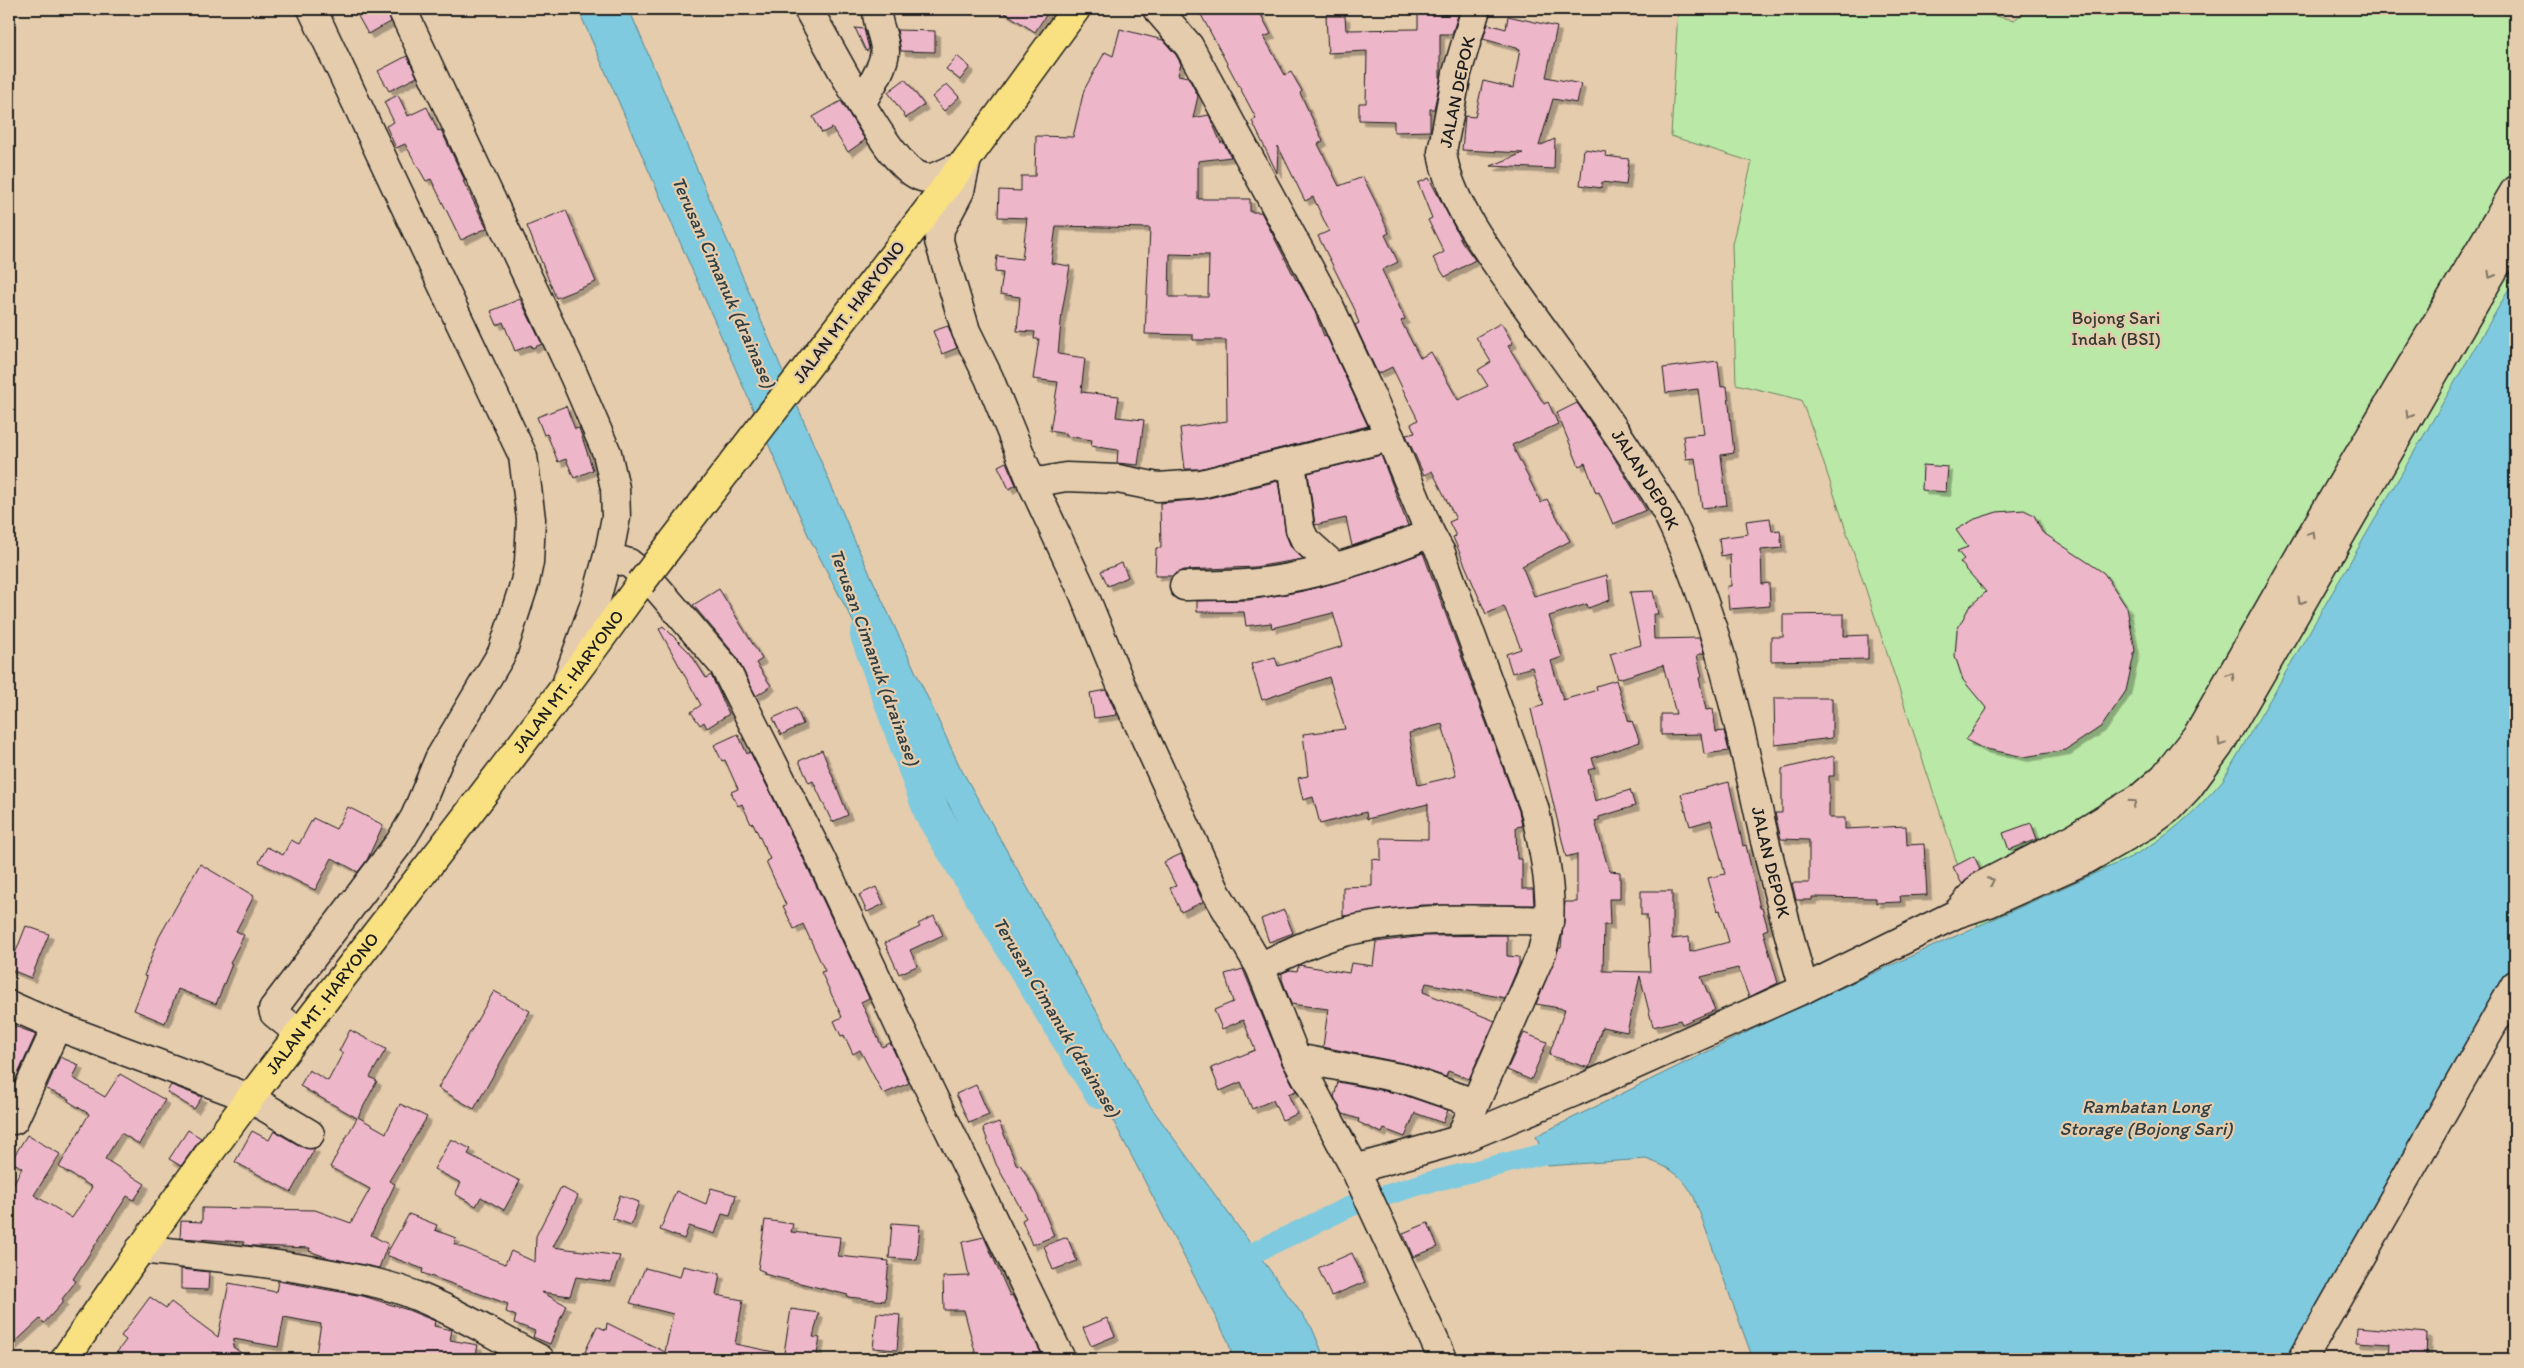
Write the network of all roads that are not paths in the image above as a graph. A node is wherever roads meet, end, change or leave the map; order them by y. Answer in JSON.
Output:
{"nodes":[{"id":1,"x":312,"y":9,"type":"edge"},
{"id":2,"x":402,"y":9,"type":"edge"},
{"id":3,"x":808,"y":9,"type":"edge"},
{"id":4,"x":877,"y":9,"type":"edge"},
{"id":5,"x":1076,"y":9,"type":"edge"},
{"id":6,"x":1157,"y":9,"type":"edge"},
{"id":7,"x":1476,"y":9,"type":"edge"},
{"id":8,"x":861,"y":104,"type":"junction"},
{"id":9,"x":963,"y":163,"type":"junction"},
{"id":10,"x":2515,"y":190,"type":"edge"},
{"id":11,"x":2515,"y":233,"type":"edge"},
{"id":12,"x":1390,"y":437,"type":"junction"},
{"id":13,"x":1291,"y":462,"type":"junction"},
{"id":14,"x":1032,"y":483,"type":"junction"},
{"id":15,"x":1430,"y":533,"type":"junction"},
{"id":16,"x":608,"y":557,"type":"junction"},
{"id":17,"x":1336,"y":567,"type":"junction"},
{"id":18,"x":1184,"y":586,"type":"dead end"},
{"id":19,"x":563,"y":691,"type":"junction"},
{"id":20,"x":411,"y":849,"type":"junction"},
{"id":21,"x":1956,"y":914,"type":"junction"},
{"id":22,"x":1549,"y":921,"type":"junction"},
{"id":23,"x":356,"y":923,"type":"junction"},
{"id":24,"x":1260,"y":967,"type":"junction"},
{"id":25,"x":2515,"y":985,"type":"edge"},
{"id":26,"x":1804,"y":989,"type":"junction"},
{"id":27,"x":9,"y":1005,"type":"edge"},
{"id":28,"x":2515,"y":1013,"type":"edge"},
{"id":29,"x":288,"y":1024,"type":"junction"},
{"id":30,"x":57,"y":1026,"type":"junction"},
{"id":31,"x":1296,"y":1058,"type":"junction"},
{"id":32,"x":250,"y":1098,"type":"junction"},
{"id":33,"x":1474,"y":1102,"type":"junction"},
{"id":34,"x":14,"y":1120,"type":"dead end"},
{"id":35,"x":310,"y":1134,"type":"dead end"},
{"id":36,"x":1459,"y":1140,"type":"junction"},
{"id":37,"x":1365,"y":1190,"type":"junction"},
{"id":38,"x":140,"y":1249,"type":"junction"},
{"id":39,"x":65,"y":1359,"type":"edge"},
{"id":40,"x":540,"y":1359,"type":"edge"},
{"id":41,"x":1061,"y":1359,"type":"edge"},
{"id":42,"x":1443,"y":1359,"type":"edge"},
{"id":43,"x":2302,"y":1359,"type":"edge"},
{"id":44,"x":2318,"y":1359,"type":"edge"}],
"edges":[{"from":1,"to":20,"type":"street"},
{"from":2,"to":16,"type":"street"},
{"from":3,"to":8,"type":"street"},
{"from":4,"to":8,"type":"street"},
{"from":5,"to":9,"type":"main road","name":"JALAN MT. HARYONO"},
{"from":6,"to":12,"type":"street"},
{"from":7,"to":26,"type":"street","name":"JALAN DEPOK"},
{"from":8,"to":9,"type":"street"},
{"from":9,"to":14,"type":"street"},
{"from":9,"to":19,"type":"main road","name":"JALAN MT. HARYONO","bridge":true},
{"from":21,"to":10,"type":"street","one_way":true},
{"from":11,"to":21,"type":"street","one_way":true},
{"from":12,"to":13,"type":"street"},
{"from":12,"to":15,"type":"street"},
{"from":13,"to":14,"type":"street"},
{"from":13,"to":17,"type":"street"},
{"from":14,"to":24,"type":"street"},
{"from":15,"to":17,"type":"street"},
{"from":15,"to":22,"type":"street"},
{"from":16,"to":19,"type":"street"},
{"from":16,"to":41,"type":"street"},
{"from":17,"to":18,"type":"street"},
{"from":19,"to":20,"type":"main road","name":"JALAN MT. HARYONO"},
{"from":20,"to":23,"type":"main road","name":"JALAN MT. HARYONO"},
{"from":20,"to":23,"type":"street"},
{"from":21,"to":26,"type":"street"},
{"from":22,"to":24,"type":"street"},
{"from":22,"to":33,"type":"street"},
{"from":23,"to":29,"type":"main road","name":"JALAN MT. HARYONO"},
{"from":23,"to":29,"type":"street"},
{"from":24,"to":31,"type":"street"},
{"from":25,"to":43,"type":"street"},
{"from":26,"to":36,"type":"street"},
{"from":27,"to":30,"type":"street"},
{"from":28,"to":44,"type":"street"},
{"from":29,"to":32,"type":"main road","name":"JALAN MT. HARYONO"},
{"from":30,"to":32,"type":"street"},
{"from":30,"to":34,"type":"street"},
{"from":31,"to":33,"type":"street"},
{"from":31,"to":37,"type":"street"},
{"from":32,"to":35,"type":"street"},
{"from":32,"to":38,"type":"main road","name":"JALAN MT. HARYONO"},
{"from":33,"to":36,"type":"street"},
{"from":36,"to":37,"type":"street"},
{"from":37,"to":42,"type":"street"},
{"from":38,"to":39,"type":"main road","name":"JALAN MT. HARYONO"},
{"from":38,"to":40,"type":"street"}]}
